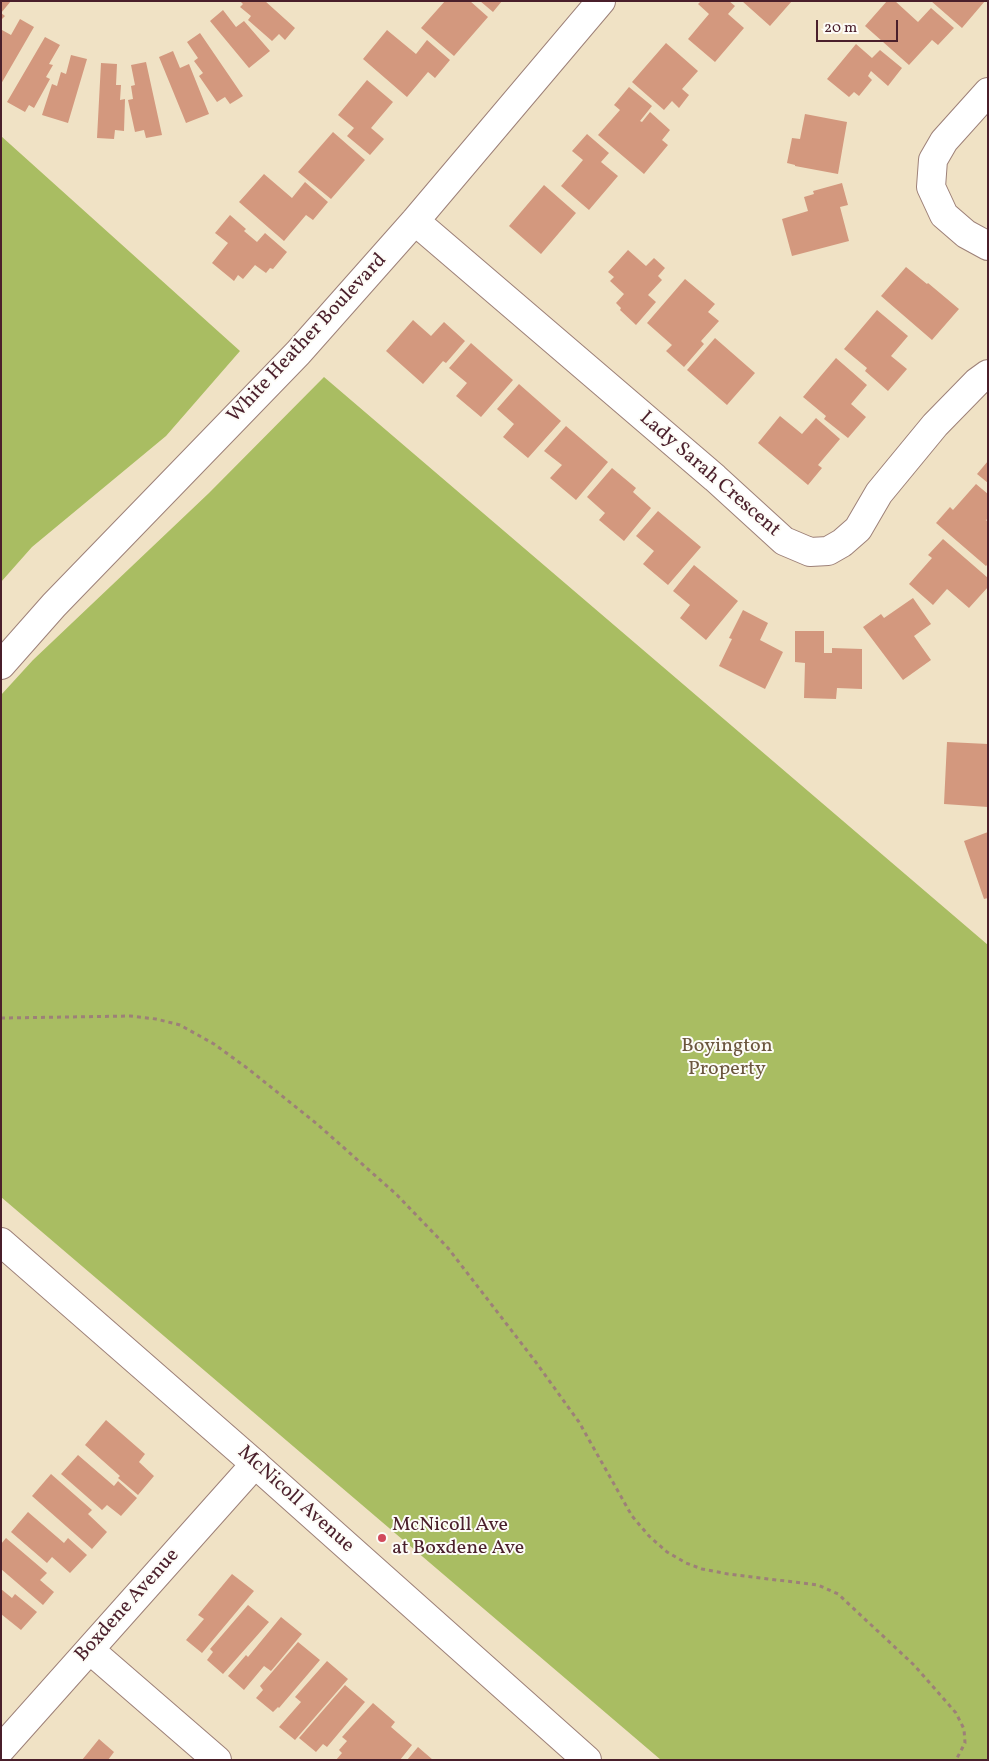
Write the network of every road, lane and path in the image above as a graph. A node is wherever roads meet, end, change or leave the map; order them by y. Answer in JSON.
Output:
{"nodes":[{"id":1,"x":601,"y":1,"type":"edge"},
{"id":2,"x":988,"y":92,"type":"edge"},
{"id":3,"x":415,"y":221,"type":"junction"},
{"id":4,"x":988,"y":246,"type":"edge"},
{"id":5,"x":988,"y":374,"type":"edge"},
{"id":6,"x":1,"y":665,"type":"edge"},
{"id":7,"x":1,"y":1018,"type":"edge"},
{"id":8,"x":1,"y":1242,"type":"edge"},
{"id":9,"x":255,"y":1464,"type":"junction"},
{"id":10,"x":90,"y":1650,"type":"junction"},
{"id":11,"x":1,"y":1749,"type":"edge"},
{"id":12,"x":217,"y":1760,"type":"edge"},
{"id":13,"x":587,"y":1760,"type":"edge"},
{"id":14,"x":956,"y":1760,"type":"edge"}],
"edges":[{"from":1,"to":3,"type":"street","name":"White Heather Boulevard"},
{"from":2,"to":4,"type":"street"},
{"from":3,"to":5,"type":"street","name":"Lady Sarah Crescent"},
{"from":3,"to":6,"type":"street","name":"White Heather Boulevard"},
{"from":7,"to":14,"type":"path"},
{"from":8,"to":9,"type":"street","name":"McNicoll Avenue"},
{"from":9,"to":10,"type":"street","name":"Boxdene Avenue"},
{"from":9,"to":13,"type":"street","name":"McNicoll Avenue"},
{"from":10,"to":11,"type":"street","name":"Boxdene Avenue"},
{"from":10,"to":12,"type":"street"}]}
